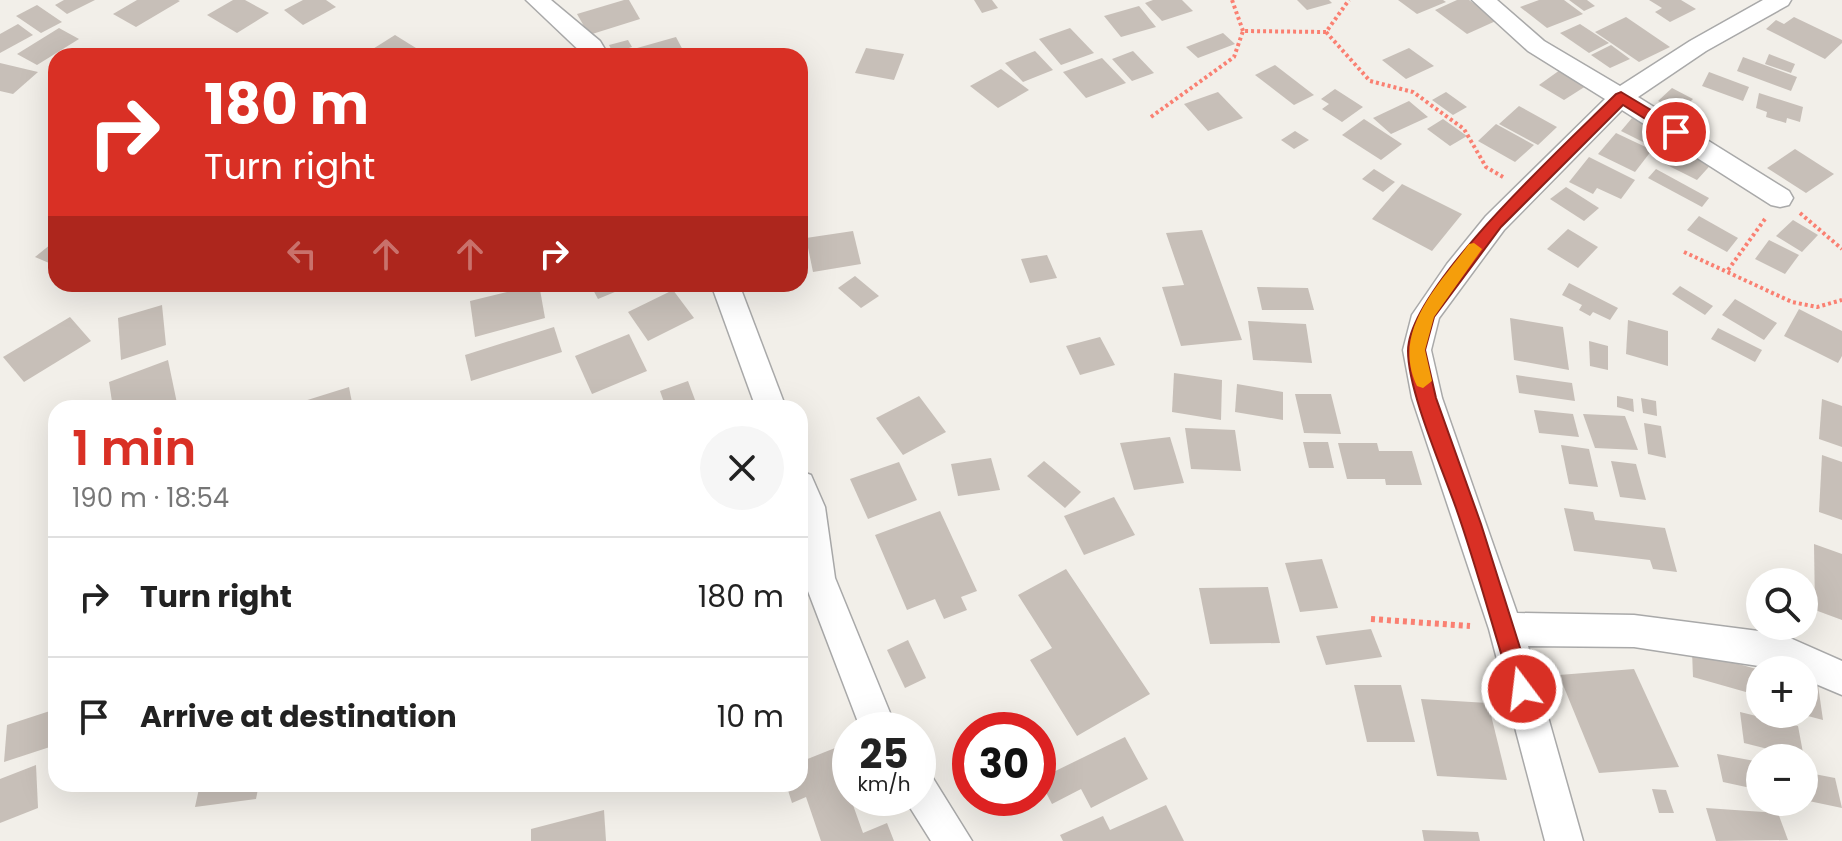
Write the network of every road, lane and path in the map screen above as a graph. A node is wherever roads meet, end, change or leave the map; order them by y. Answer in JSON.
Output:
{"nodes":[{"id":1,"x":537,"y":0,"type":"edge"},
{"id":2,"x":1232,"y":0,"type":"edge"},
{"id":3,"x":1349,"y":0,"type":"edge"},
{"id":4,"x":1483,"y":0,"type":"edge"},
{"id":5,"x":1780,"y":0,"type":"edge"},
{"id":6,"x":1243,"y":31,"type":"junction"},
{"id":7,"x":1326,"y":32,"type":"junction"},
{"id":8,"x":593,"y":48,"type":"edge"},
{"id":9,"x":1621,"y":97,"type":"junction"},
{"id":10,"x":1151,"y":117,"type":"dead end"},
{"id":11,"x":1528,"y":191,"type":"junction"},
{"id":12,"x":1780,"y":198,"type":"junction"},
{"id":13,"x":1842,"y":249,"type":"edge"},
{"id":14,"x":1684,"y":252,"type":"dead end"},
{"id":15,"x":1728,"y":270,"type":"junction"},
{"id":16,"x":728,"y":292,"type":"edge"},
{"id":17,"x":1842,"y":300,"type":"edge"},
{"id":18,"x":768,"y":400,"type":"edge"},
{"id":19,"x":808,"y":505,"type":"edge"},
{"id":20,"x":1371,"y":619,"type":"dead end"},
{"id":21,"x":1506,"y":629,"type":"junction"},
{"id":22,"x":1842,"y":678,"type":"edge"},
{"id":23,"x":872,"y":712,"type":"edge"},
{"id":24,"x":936,"y":815,"type":"edge"},
{"id":25,"x":953,"y":841,"type":"edge"},
{"id":26,"x":1564,"y":841,"type":"edge"}],
"edges":[{"from":1,"to":8,"type":"street"},
{"from":2,"to":6,"type":"path"},
{"from":3,"to":7,"type":"path"},
{"from":4,"to":9,"type":"street"},
{"from":5,"to":9,"type":"street"},
{"from":6,"to":7,"type":"path"},
{"from":6,"to":10,"type":"path"},
{"from":7,"to":11,"type":"path"},
{"from":9,"to":11,"type":"street"},
{"from":9,"to":12,"type":"street"},
{"from":11,"to":21,"type":"street"},
{"from":12,"to":13,"type":"path"},
{"from":12,"to":15,"type":"path"},
{"from":14,"to":15,"type":"path"},
{"from":15,"to":17,"type":"path"},
{"from":16,"to":18,"type":"street"},
{"from":19,"to":23,"type":"street"},
{"from":20,"to":21,"type":"path"},
{"from":21,"to":22,"type":"street"},
{"from":21,"to":26,"type":"street"},
{"from":24,"to":25,"type":"street"}]}
